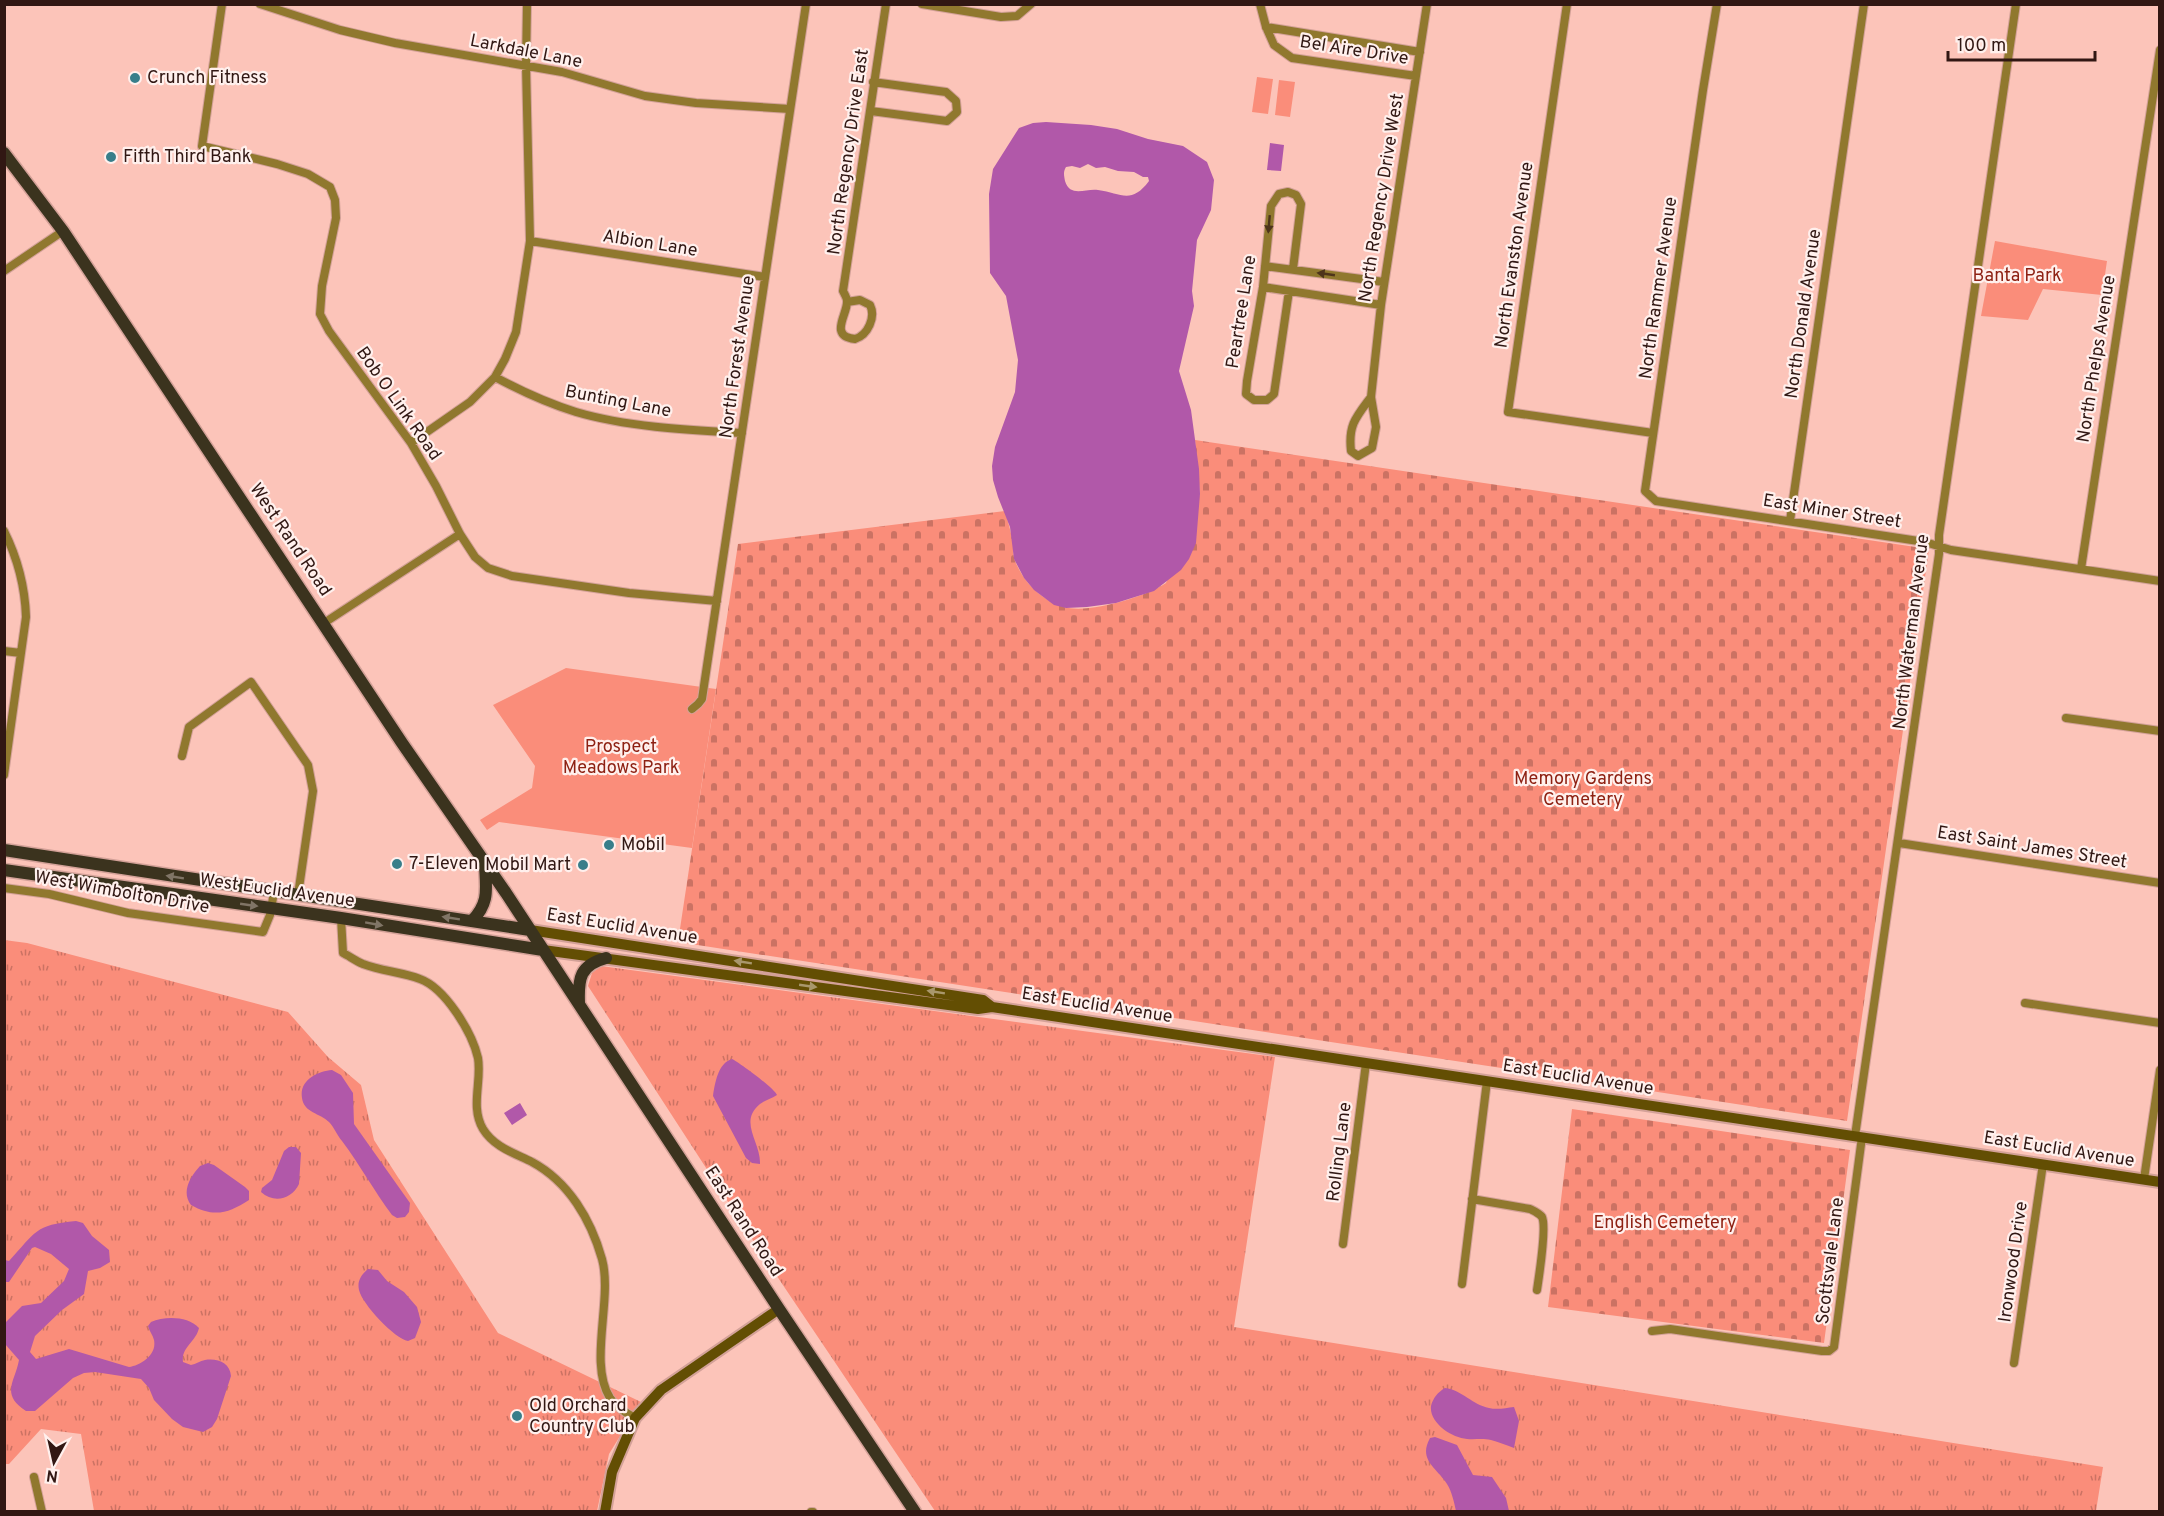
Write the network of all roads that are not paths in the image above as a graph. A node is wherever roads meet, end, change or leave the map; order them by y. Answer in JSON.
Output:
{"nodes":[{"id":1,"x":222,"y":4,"type":"edge"},
{"id":2,"x":260,"y":4,"type":"edge"},
{"id":3,"x":527,"y":4,"type":"edge"},
{"id":4,"x":806,"y":4,"type":"edge"},
{"id":5,"x":886,"y":4,"type":"edge"},
{"id":6,"x":922,"y":4,"type":"edge"},
{"id":7,"x":1260,"y":4,"type":"edge"},
{"id":8,"x":1427,"y":4,"type":"edge"},
{"id":9,"x":1567,"y":4,"type":"edge"},
{"id":10,"x":1717,"y":4,"type":"edge"},
{"id":11,"x":1864,"y":4,"type":"edge"},
{"id":12,"x":2016,"y":4,"type":"edge"},
{"id":13,"x":1031,"y":5,"type":"edge"},
{"id":14,"x":1266,"y":27,"type":"junction"},
{"id":15,"x":2160,"y":50,"type":"edge"},
{"id":16,"x":1420,"y":52,"type":"junction"},
{"id":17,"x":526,"y":65,"type":"junction"},
{"id":18,"x":1416,"y":76,"type":"junction"},
{"id":19,"x":873,"y":82,"type":"junction"},
{"id":20,"x":790,"y":109,"type":"junction"},
{"id":21,"x":871,"y":111,"type":"junction"},
{"id":22,"x":4,"y":153,"type":"edge"},
{"id":23,"x":63,"y":231,"type":"junction"},
{"id":24,"x":530,"y":241,"type":"junction"},
{"id":25,"x":1265,"y":266,"type":"junction"},
{"id":26,"x":1293,"y":269,"type":"junction"},
{"id":27,"x":4,"y":271,"type":"edge"},
{"id":28,"x":765,"y":277,"type":"junction"},
{"id":29,"x":1384,"y":282,"type":"junction"},
{"id":30,"x":1263,"y":286,"type":"junction"},
{"id":31,"x":1289,"y":291,"type":"junction"},
{"id":32,"x":848,"y":302,"type":"junction"},
{"id":33,"x":1381,"y":305,"type":"junction"},
{"id":34,"x":495,"y":377,"type":"junction"},
{"id":35,"x":1371,"y":397,"type":"junction"},
{"id":36,"x":742,"y":433,"type":"junction"},
{"id":37,"x":1653,"y":433,"type":"junction"},
{"id":38,"x":411,"y":443,"type":"junction"},
{"id":39,"x":1645,"y":491,"type":"joint"},
{"id":40,"x":1790,"y":521,"type":"junction"},
{"id":41,"x":4,"y":531,"type":"edge"},
{"id":42,"x":460,"y":534,"type":"junction"},
{"id":43,"x":1939,"y":546,"type":"junction"},
{"id":44,"x":2081,"y":569,"type":"junction"},
{"id":45,"x":2160,"y":581,"type":"edge"},
{"id":46,"x":717,"y":601,"type":"junction"},
{"id":47,"x":324,"y":623,"type":"junction"},
{"id":48,"x":4,"y":651,"type":"edge"},
{"id":49,"x":21,"y":653,"type":"junction"},
{"id":50,"x":692,"y":709,"type":"dead end"},
{"id":51,"x":2066,"y":718,"type":"dead end"},
{"id":52,"x":2160,"y":731,"type":"edge"},
{"id":53,"x":182,"y":756,"type":"dead end"},
{"id":54,"x":4,"y":775,"type":"edge"},
{"id":55,"x":1899,"y":843,"type":"junction"},
{"id":56,"x":4,"y":850,"type":"edge"},
{"id":57,"x":485,"y":863,"type":"junction"},
{"id":58,"x":4,"y":870,"type":"edge"},
{"id":59,"x":2160,"y":883,"type":"edge"},
{"id":60,"x":4,"y":888,"type":"edge"},
{"id":61,"x":274,"y":892,"type":"junction"},
{"id":62,"x":298,"y":895,"type":"junction"},
{"id":63,"x":272,"y":909,"type":"junction"},
{"id":64,"x":340,"y":918,"type":"junction"},
{"id":65,"x":472,"y":921,"type":"junction"},
{"id":66,"x":530,"y":930,"type":"junction"},
{"id":67,"x":543,"y":950,"type":"junction"},
{"id":68,"x":606,"y":958,"type":"junction"},
{"id":69,"x":2025,"y":1003,"type":"dead end"},
{"id":70,"x":579,"y":1004,"type":"junction"},
{"id":71,"x":992,"y":1007,"type":"junction"},
{"id":72,"x":2160,"y":1023,"type":"edge"},
{"id":73,"x":1366,"y":1063,"type":"junction"},
{"id":74,"x":2160,"y":1070,"type":"edge"},
{"id":75,"x":1487,"y":1081,"type":"junction"},
{"id":76,"x":1859,"y":1137,"type":"junction"},
{"id":77,"x":2043,"y":1164,"type":"junction"},
{"id":78,"x":2144,"y":1179,"type":"junction"},
{"id":79,"x":2160,"y":1182,"type":"edge"},
{"id":80,"x":1472,"y":1199,"type":"junction"},
{"id":81,"x":1343,"y":1244,"type":"dead end"},
{"id":82,"x":1462,"y":1284,"type":"dead end"},
{"id":83,"x":1537,"y":1290,"type":"dead end"},
{"id":84,"x":779,"y":1309,"type":"junction"},
{"id":85,"x":1652,"y":1331,"type":"dead end"},
{"id":86,"x":2014,"y":1363,"type":"dead end"},
{"id":87,"x":635,"y":1418,"type":"junction"},
{"id":88,"x":34,"y":1477,"type":"dead end"},
{"id":89,"x":42,"y":1512,"type":"edge"},
{"id":90,"x":605,"y":1512,"type":"edge"},
{"id":91,"x":915,"y":1512,"type":"edge"}],
"edges":[{"from":1,"to":38,"type":"street","name":"Bob O Link Road"},
{"from":2,"to":17,"type":"street","name":"Larkdale Lane"},
{"from":3,"to":17,"type":"street"},
{"from":4,"to":20,"type":"street","name":"North Forest Avenue"},
{"from":5,"to":19,"type":"street","name":"North Regency Drive East"},
{"from":6,"to":13,"type":"street"},
{"from":7,"to":14,"type":"street","name":"Bel Aire Drive"},
{"from":8,"to":16,"type":"street","name":"North Regency Drive West"},
{"from":9,"to":37,"type":"street","name":"North Evanston Avenue"},
{"from":10,"to":37,"type":"street","name":"North Rammer Avenue"},
{"from":11,"to":40,"type":"street","name":"North Donald Avenue"},
{"from":12,"to":43,"type":"street","name":"North Waterman Avenue"},
{"from":14,"to":16,"type":"street","name":"Bel Aire Drive"},
{"from":14,"to":18,"type":"street","name":"Bel Aire Drive"},
{"from":15,"to":44,"type":"street","name":"North Phelps Avenue"},
{"from":16,"to":18,"type":"street","name":"North Regency Drive West"},
{"from":17,"to":20,"type":"street","name":"Larkdale Lane"},
{"from":17,"to":24,"type":"street"},
{"from":18,"to":29,"type":"street","name":"North Regency Drive West"},
{"from":19,"to":21,"type":"street","name":"North Regency Drive East"},
{"from":19,"to":21,"type":"street"},
{"from":20,"to":28,"type":"street","name":"North Forest Avenue"},
{"from":21,"to":32,"type":"street","name":"North Regency Drive East"},
{"from":22,"to":23,"type":"main road","name":"West Rand Road"},
{"from":23,"to":27,"type":"street"},
{"from":23,"to":47,"type":"main road","name":"West Rand Road"},
{"from":24,"to":28,"type":"street","name":"Albion Lane"},
{"from":24,"to":34,"type":"street"},
{"from":25,"to":26,"type":"street"},
{"from":26,"to":25,"type":"street","name":"Peartree Lane","one_way":true},
{"from":25,"to":30,"type":"street","name":"Peartree Lane"},
{"from":29,"to":26,"type":"street","one_way":true},
{"from":28,"to":36,"type":"street","name":"North Forest Avenue"},
{"from":29,"to":33,"type":"street","name":"North Regency Drive West"},
{"from":30,"to":31,"type":"street"},
{"from":30,"to":31,"type":"street","name":"Peartree Lane"},
{"from":31,"to":33,"type":"street"},
{"from":32,"to":32,"type":"street","name":"North Regency Drive East"},
{"from":33,"to":35,"type":"street","name":"North Regency Drive West"},
{"from":34,"to":36,"type":"street","name":"Bunting Lane"},
{"from":34,"to":38,"type":"street"},
{"from":35,"to":35,"type":"street","name":"North Regency Drive West"},
{"from":36,"to":46,"type":"street","name":"North Forest Avenue"},
{"from":37,"to":39,"type":"street","name":"North Rammer Avenue"},
{"from":38,"to":42,"type":"street","name":"Bob O Link Road"},
{"from":39,"to":40,"type":"street","name":"East Miner Street"},
{"from":40,"to":43,"type":"street","name":"East Miner Street"},
{"from":41,"to":49,"type":"street"},
{"from":42,"to":46,"type":"street","name":"Bob O Link Road"},
{"from":42,"to":47,"type":"street"},
{"from":43,"to":44,"type":"street","name":"East Miner Street"},
{"from":43,"to":55,"type":"street","name":"North Waterman Avenue"},
{"from":44,"to":45,"type":"street","name":"East Miner Street"},
{"from":46,"to":50,"type":"street","name":"North Forest Avenue"},
{"from":47,"to":57,"type":"main road","name":"West Rand Road"},
{"from":48,"to":49,"type":"street"},
{"from":49,"to":54,"type":"street"},
{"from":51,"to":52,"type":"street"},
{"from":53,"to":62,"type":"street"},
{"from":55,"to":59,"type":"street","name":"East Saint James Street"},
{"from":55,"to":76,"type":"street","name":"North Waterman Avenue"},
{"from":61,"to":56,"type":"main road","name":"West Euclid Avenue","one_way":true},
{"from":57,"to":65,"type":"main road"},
{"from":57,"to":66,"type":"main road","name":"West Rand Road"},
{"from":58,"to":63,"type":"main road","name":"West Euclid Avenue","one_way":true},
{"from":60,"to":63,"type":"street","name":"West Wimbolton Drive"},
{"from":61,"to":62,"type":"main road","name":"West Euclid Avenue"},
{"from":61,"to":63,"type":"street","name":"West Wimbolton Drive"},
{"from":65,"to":62,"type":"main road","name":"West Euclid Avenue","one_way":true},
{"from":63,"to":64,"type":"main road","name":"West Euclid Avenue"},
{"from":64,"to":67,"type":"main road","name":"West Euclid Avenue","one_way":true},
{"from":64,"to":87,"type":"street"},
{"from":65,"to":66,"type":"main road","name":"West Euclid Avenue"},
{"from":66,"to":67,"type":"main road","name":"West Rand Road"},
{"from":71,"to":66,"type":"main road","name":"East Euclid Avenue","one_way":true},
{"from":67,"to":68,"type":"main road","name":"East Euclid Avenue"},
{"from":67,"to":70,"type":"main road","name":"East Rand Road"},
{"from":68,"to":70,"type":"main road"},
{"from":68,"to":71,"type":"main road","name":"East Euclid Avenue","one_way":true},
{"from":69,"to":72,"type":"street"},
{"from":70,"to":84,"type":"main road","name":"East Rand Road"},
{"from":71,"to":73,"type":"main road","name":"East Euclid Avenue"},
{"from":73,"to":75,"type":"main road","name":"East Euclid Avenue"},
{"from":73,"to":81,"type":"street","name":"Rolling Lane"},
{"from":74,"to":78,"type":"street"},
{"from":75,"to":76,"type":"main road","name":"East Euclid Avenue"},
{"from":75,"to":80,"type":"street"},
{"from":76,"to":77,"type":"main road","name":"East Euclid Avenue"},
{"from":76,"to":85,"type":"street","name":"Scottsvale Lane"},
{"from":77,"to":78,"type":"main road","name":"East Euclid Avenue"},
{"from":77,"to":86,"type":"street","name":"Ironwood Drive"},
{"from":78,"to":79,"type":"main road","name":"East Euclid Avenue"},
{"from":80,"to":82,"type":"street"},
{"from":80,"to":83,"type":"street"},
{"from":84,"to":87,"type":"main road"},
{"from":84,"to":91,"type":"main road","name":"East Rand Road"},
{"from":87,"to":90,"type":"main road"},
{"from":88,"to":89,"type":"street"}]}
